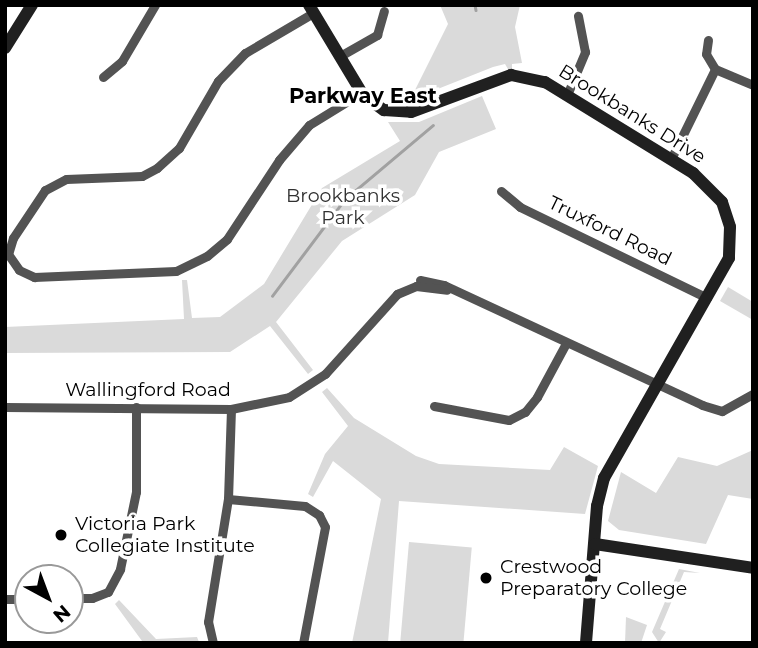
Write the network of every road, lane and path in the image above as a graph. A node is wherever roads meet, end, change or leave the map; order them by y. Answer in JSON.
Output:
{"nodes":[{"id":1,"x":32,"y":5,"type":"edge"},
{"id":2,"x":155,"y":5,"type":"edge"},
{"id":3,"x":311,"y":9,"type":"edge"},
{"id":4,"x":384,"y":11,"type":"dead end"},
{"id":5,"x":578,"y":16,"type":"dead end"},
{"id":6,"x":708,"y":40,"type":"dead end"},
{"id":7,"x":5,"y":48,"type":"edge"},
{"id":8,"x":340,"y":57,"type":"junction"},
{"id":9,"x":715,"y":69,"type":"junction"},
{"id":10,"x":103,"y":77,"type":"dead end"},
{"id":11,"x":753,"y":85,"type":"edge"},
{"id":12,"x":361,"y":93,"type":"junction"},
{"id":13,"x":567,"y":95,"type":"junction"},
{"id":14,"x":671,"y":159,"type":"junction"},
{"id":15,"x":501,"y":191,"type":"dead end"},
{"id":16,"x":706,"y":298,"type":"junction"},
{"id":17,"x":565,"y":345,"type":"junction"},
{"id":18,"x":657,"y":384,"type":"junction"},
{"id":19,"x":753,"y":394,"type":"edge"},
{"id":20,"x":434,"y":406,"type":"dead end"},
{"id":21,"x":5,"y":407,"type":"edge"},
{"id":22,"x":136,"y":407,"type":"junction"},
{"id":23,"x":231,"y":409,"type":"junction"},
{"id":24,"x":228,"y":499,"type":"junction"},
{"id":25,"x":595,"y":544,"type":"junction"},
{"id":26,"x":753,"y":568,"type":"edge"},
{"id":27,"x":84,"y":598,"type":"edge"},
{"id":28,"x":213,"y":643,"type":"edge"},
{"id":29,"x":303,"y":643,"type":"edge"},
{"id":30,"x":586,"y":643,"type":"edge"}],
"edges":[{"from":1,"to":7,"type":"street"},
{"from":2,"to":10,"type":"street"},
{"from":3,"to":8,"type":"street","name":"Brookbanks Drive"},
{"from":3,"to":12,"type":"street"},
{"from":4,"to":8,"type":"street"},
{"from":5,"to":13,"type":"street"},
{"from":6,"to":9,"type":"street"},
{"from":8,"to":12,"type":"street","name":"Brookbanks Drive"},
{"from":9,"to":11,"type":"street"},
{"from":9,"to":14,"type":"street"},
{"from":12,"to":13,"type":"street","name":"Brookbanks Drive"},
{"from":13,"to":14,"type":"street","name":"Brookbanks Drive"},
{"from":14,"to":16,"type":"street","name":"Brookbanks Drive"},
{"from":15,"to":16,"type":"street","name":"Truxford Road"},
{"from":16,"to":18,"type":"street","name":"Brookbanks Drive"},
{"from":17,"to":18,"type":"street","name":"Wallingford Road"},
{"from":17,"to":20,"type":"street"},
{"from":17,"to":23,"type":"street","name":"Wallingford Road"},
{"from":18,"to":19,"type":"street","name":"Wallingford Road"},
{"from":18,"to":25,"type":"street","name":"Brookbanks Drive"},
{"from":21,"to":22,"type":"street","name":"Wallingford Road"},
{"from":22,"to":23,"type":"street","name":"Wallingford Road"},
{"from":22,"to":27,"type":"street"},
{"from":23,"to":24,"type":"street"},
{"from":24,"to":28,"type":"street"},
{"from":24,"to":29,"type":"street"},
{"from":25,"to":26,"type":"street"},
{"from":25,"to":30,"type":"street","name":"Brookbanks Drive"}]}
